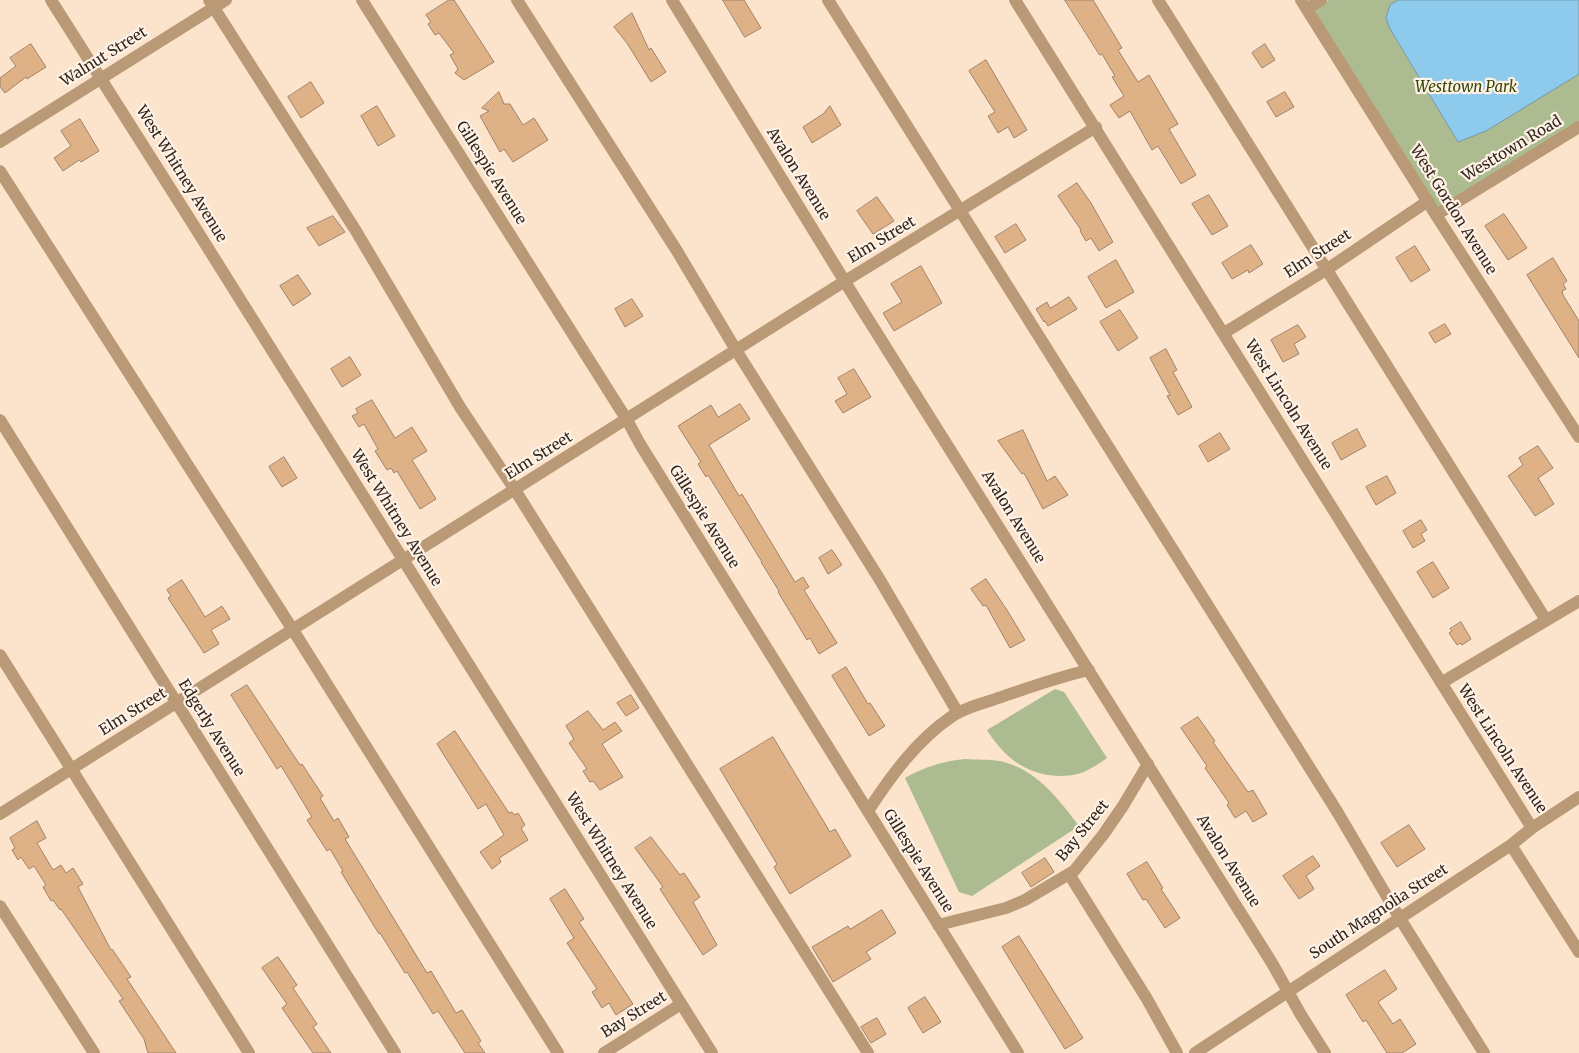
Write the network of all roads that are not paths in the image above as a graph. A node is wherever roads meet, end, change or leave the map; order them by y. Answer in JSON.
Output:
{"nodes":[{"id":1,"x":51,"y":0,"type":"edge"},
{"id":2,"x":226,"y":0,"type":"edge"},
{"id":3,"x":517,"y":0,"type":"edge"},
{"id":4,"x":672,"y":0,"type":"edge"},
{"id":5,"x":828,"y":0,"type":"edge"},
{"id":6,"x":1015,"y":0,"type":"edge"},
{"id":7,"x":1158,"y":0,"type":"edge"},
{"id":8,"x":1321,"y":0,"type":"edge"},
{"id":9,"x":365,"y":1,"type":"edge"},
{"id":10,"x":211,"y":4,"type":"edge"},
{"id":11,"x":1304,"y":4,"type":"edge"},
{"id":12,"x":100,"y":78,"type":"junction"},
{"id":13,"x":1096,"y":127,"type":"junction"},
{"id":14,"x":1579,"y":127,"type":"edge"},
{"id":15,"x":0,"y":142,"type":"edge"},
{"id":16,"x":0,"y":171,"type":"edge"},
{"id":17,"x":1428,"y":201,"type":"junction"},
{"id":18,"x":960,"y":211,"type":"junction"},
{"id":19,"x":1436,"y":215,"type":"junction"},
{"id":20,"x":1326,"y":270,"type":"junction"},
{"id":21,"x":845,"y":281,"type":"junction"},
{"id":22,"x":1224,"y":333,"type":"junction"},
{"id":23,"x":736,"y":350,"type":"junction"},
{"id":24,"x":0,"y":420,"type":"edge"},
{"id":25,"x":627,"y":420,"type":"junction"},
{"id":26,"x":1579,"y":437,"type":"edge"},
{"id":27,"x":515,"y":490,"type":"junction"},
{"id":28,"x":403,"y":560,"type":"junction"},
{"id":29,"x":1579,"y":601,"type":"edge"},
{"id":30,"x":1546,"y":620,"type":"junction"},
{"id":31,"x":293,"y":630,"type":"junction"},
{"id":32,"x":0,"y":655,"type":"edge"},
{"id":33,"x":1089,"y":670,"type":"junction"},
{"id":34,"x":1441,"y":684,"type":"junction"},
{"id":35,"x":177,"y":704,"type":"junction"},
{"id":36,"x":958,"y":713,"type":"junction"},
{"id":37,"x":1148,"y":764,"type":"junction"},
{"id":38,"x":72,"y":769,"type":"junction"},
{"id":39,"x":1579,"y":797,"type":"edge"},
{"id":40,"x":868,"y":811,"type":"junction"},
{"id":41,"x":0,"y":814,"type":"edge"},
{"id":42,"x":1532,"y":828,"type":"junction"},
{"id":43,"x":1510,"y":845,"type":"junction"},
{"id":44,"x":1069,"y":874,"type":"junction"},
{"id":45,"x":0,"y":906,"type":"edge"},
{"id":46,"x":1399,"y":917,"type":"junction"},
{"id":47,"x":938,"y":925,"type":"junction"},
{"id":48,"x":1579,"y":952,"type":"edge"},
{"id":49,"x":1288,"y":992,"type":"junction"},
{"id":50,"x":681,"y":1004,"type":"junction"},
{"id":51,"x":94,"y":1053,"type":"edge"},
{"id":52,"x":249,"y":1053,"type":"edge"},
{"id":53,"x":395,"y":1053,"type":"edge"},
{"id":54,"x":558,"y":1053,"type":"edge"},
{"id":55,"x":604,"y":1053,"type":"edge"},
{"id":56,"x":712,"y":1053,"type":"edge"},
{"id":57,"x":868,"y":1053,"type":"edge"},
{"id":58,"x":1018,"y":1053,"type":"edge"},
{"id":59,"x":1177,"y":1053,"type":"edge"},
{"id":60,"x":1195,"y":1053,"type":"edge"},
{"id":61,"x":1326,"y":1053,"type":"edge"},
{"id":62,"x":1484,"y":1053,"type":"edge"}],
"edges":[{"from":1,"to":12,"type":"street","name":"West Whitney Avenue"},
{"from":2,"to":10,"type":"street","name":"Walnut Street"},
{"from":3,"to":23,"type":"street"},
{"from":4,"to":21,"type":"street","name":"Avalon Avenue"},
{"from":5,"to":18,"type":"street"},
{"from":6,"to":13,"type":"street","name":"West Lincoln Avenue"},
{"from":7,"to":20,"type":"street"},
{"from":8,"to":11,"type":"street"},
{"from":9,"to":25,"type":"street","name":"Gillespie Avenue"},
{"from":10,"to":12,"type":"street","name":"Walnut Street"},
{"from":10,"to":27,"type":"street"},
{"from":11,"to":17,"type":"street","name":"West Gordon Avenue"},
{"from":12,"to":15,"type":"street","name":"Walnut Street"},
{"from":12,"to":28,"type":"street","name":"West Whitney Avenue"},
{"from":13,"to":18,"type":"street","name":"Elm Street"},
{"from":13,"to":22,"type":"street","name":"West Lincoln Avenue"},
{"from":14,"to":19,"type":"street","name":"Westtown Road"},
{"from":16,"to":31,"type":"street"},
{"from":17,"to":19,"type":"street","name":"West Gordon Avenue"},
{"from":17,"to":20,"type":"street","name":"Elm Street"},
{"from":18,"to":21,"type":"street","name":"Elm Street"},
{"from":18,"to":46,"type":"street"},
{"from":19,"to":26,"type":"street","name":"West Gordon Avenue"},
{"from":20,"to":22,"type":"street","name":"Elm Street"},
{"from":20,"to":30,"type":"street"},
{"from":21,"to":23,"type":"street","name":"Elm Street"},
{"from":21,"to":33,"type":"street","name":"Avalon Avenue"},
{"from":22,"to":34,"type":"street","name":"West Lincoln Avenue"},
{"from":23,"to":25,"type":"street","name":"Elm Street"},
{"from":23,"to":36,"type":"street"},
{"from":24,"to":35,"type":"street","name":"Edgerly Avenue"},
{"from":25,"to":27,"type":"street","name":"Elm Street"},
{"from":25,"to":40,"type":"street","name":"Gillespie Avenue"},
{"from":27,"to":28,"type":"street","name":"Elm Street"},
{"from":27,"to":57,"type":"street"},
{"from":28,"to":31,"type":"street","name":"Elm Street"},
{"from":28,"to":50,"type":"street","name":"West Whitney Avenue"},
{"from":29,"to":30,"type":"street"},
{"from":30,"to":34,"type":"street"},
{"from":31,"to":35,"type":"street","name":"Elm Street"},
{"from":31,"to":54,"type":"street"},
{"from":32,"to":38,"type":"street"},
{"from":33,"to":36,"type":"street"},
{"from":33,"to":37,"type":"street","name":"Avalon Avenue"},
{"from":34,"to":42,"type":"street","name":"West Lincoln Avenue"},
{"from":35,"to":38,"type":"street","name":"Elm Street"},
{"from":35,"to":53,"type":"street","name":"Edgerly Avenue"},
{"from":36,"to":40,"type":"street"},
{"from":37,"to":44,"type":"street","name":"Bay Street"},
{"from":37,"to":49,"type":"street","name":"Avalon Avenue"},
{"from":38,"to":41,"type":"street","name":"Elm Street"},
{"from":38,"to":52,"type":"street"},
{"from":39,"to":42,"type":"street","name":"South Magnolia Street"},
{"from":40,"to":47,"type":"street","name":"Gillespie Avenue"},
{"from":42,"to":43,"type":"street","name":"South Magnolia Street"},
{"from":43,"to":46,"type":"street","name":"South Magnolia Street"},
{"from":43,"to":48,"type":"street"},
{"from":44,"to":47,"type":"street","name":"Bay Street"},
{"from":44,"to":59,"type":"street"},
{"from":45,"to":51,"type":"street"},
{"from":46,"to":49,"type":"street","name":"South Magnolia Street"},
{"from":46,"to":62,"type":"street"},
{"from":47,"to":58,"type":"street","name":"Gillespie Avenue"},
{"from":49,"to":60,"type":"street","name":"South Magnolia Street"},
{"from":49,"to":61,"type":"street","name":"Avalon Avenue"},
{"from":50,"to":55,"type":"street","name":"Bay Street"},
{"from":50,"to":56,"type":"street","name":"West Whitney Avenue"}]}
